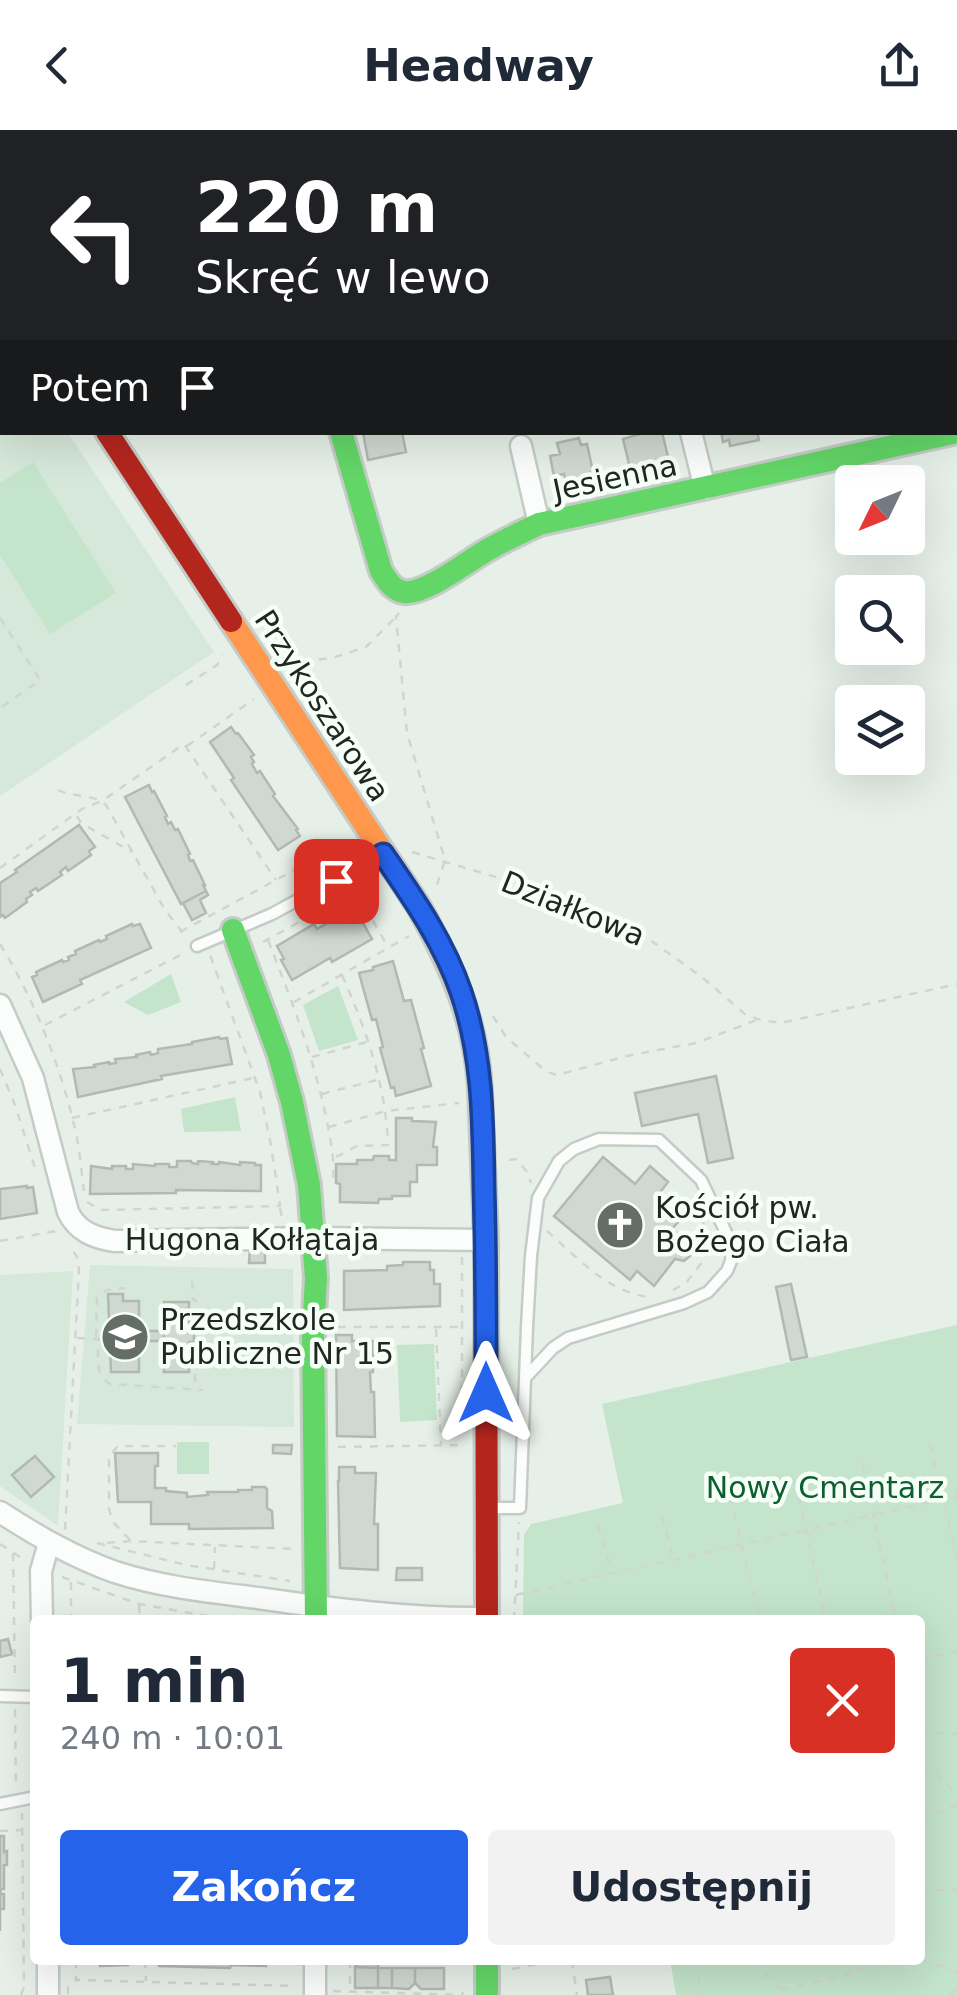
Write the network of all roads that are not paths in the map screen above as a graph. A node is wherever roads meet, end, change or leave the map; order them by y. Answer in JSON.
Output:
{"nodes":[{"id":1,"x":108,"y":435,"type":"edge"},
{"id":2,"x":342,"y":435,"type":"edge"},
{"id":3,"x":692,"y":435,"type":"edge"},
{"id":4,"x":932,"y":435,"type":"edge"},
{"id":5,"x":874,"y":442,"type":"edge"},
{"id":6,"x":521,"y":446,"type":"dead end"},
{"id":7,"x":704,"y":489,"type":"junction"},
{"id":8,"x":539,"y":524,"type":"junction"},
{"id":9,"x":380,"y":857,"type":"junction"},
{"id":10,"x":238,"y":941,"type":"junction"},
{"id":11,"x":201,"y":945,"type":"road end"},
{"id":12,"x":0,"y":1004,"type":"edge"},
{"id":13,"x":314,"y":1238,"type":"junction"},
{"id":14,"x":475,"y":1240,"type":"junction"},
{"id":15,"x":526,"y":1377,"type":"junction"},
{"id":16,"x":486,"y":1508,"type":"junction"},
{"id":17,"x":0,"y":1512,"type":"edge"},
{"id":18,"x":56,"y":1538,"type":"junction"},
{"id":19,"x":316,"y":1613,"type":"edge"},
{"id":20,"x":42,"y":1615,"type":"edge"},
{"id":21,"x":384,"y":1615,"type":"edge"},
{"id":22,"x":487,"y":1615,"type":"edge"},
{"id":23,"x":0,"y":1696,"type":"edge"},
{"id":24,"x":30,"y":1697,"type":"edge"},
{"id":25,"x":30,"y":1798,"type":"edge"},
{"id":26,"x":0,"y":1804,"type":"edge"},
{"id":27,"x":48,"y":1965,"type":"edge"},
{"id":28,"x":315,"y":1965,"type":"edge"},
{"id":29,"x":497,"y":1965,"type":"edge"},
{"id":30,"x":315,"y":1992,"type":"edge"},
{"id":31,"x":48,"y":1995,"type":"edge"},
{"id":32,"x":487,"y":1995,"type":"edge"}],
"edges":[{"from":1,"to":9,"type":"street","name":"Przykoszarowa"},
{"from":2,"to":8,"type":"street","name":"Jesienna"},
{"from":3,"to":7,"type":"street"},
{"from":4,"to":5,"type":"street","name":"Jesienna"},
{"from":5,"to":7,"type":"street","name":"Jesienna"},
{"from":6,"to":8,"type":"street"},
{"from":7,"to":8,"type":"street","name":"Jesienna"},
{"from":9,"to":10,"type":"lane"},
{"from":9,"to":14,"type":"street","name":"Przykoszarowa"},
{"from":10,"to":11,"type":"lane"},
{"from":10,"to":13,"type":"street"},
{"from":12,"to":13,"type":"street","name":"Hugona Kołłątaja"},
{"from":13,"to":14,"type":"street","name":"Hugona Kołłątaja"},
{"from":13,"to":19,"type":"street"},
{"from":14,"to":16,"type":"street","name":"Przykoszarowa"},
{"from":15,"to":15,"type":"lane"},
{"from":15,"to":16,"type":"lane"},
{"from":16,"to":22,"type":"street","name":"Przykoszarowa"},
{"from":17,"to":18,"type":"street"},
{"from":18,"to":19,"type":"street"},
{"from":18,"to":20,"type":"street"},
{"from":19,"to":21,"type":"street"},
{"from":23,"to":24,"type":"lane"},
{"from":25,"to":26,"type":"lane"},
{"from":27,"to":31,"type":"street"},
{"from":28,"to":30,"type":"street"},
{"from":29,"to":32,"type":"street"}]}
